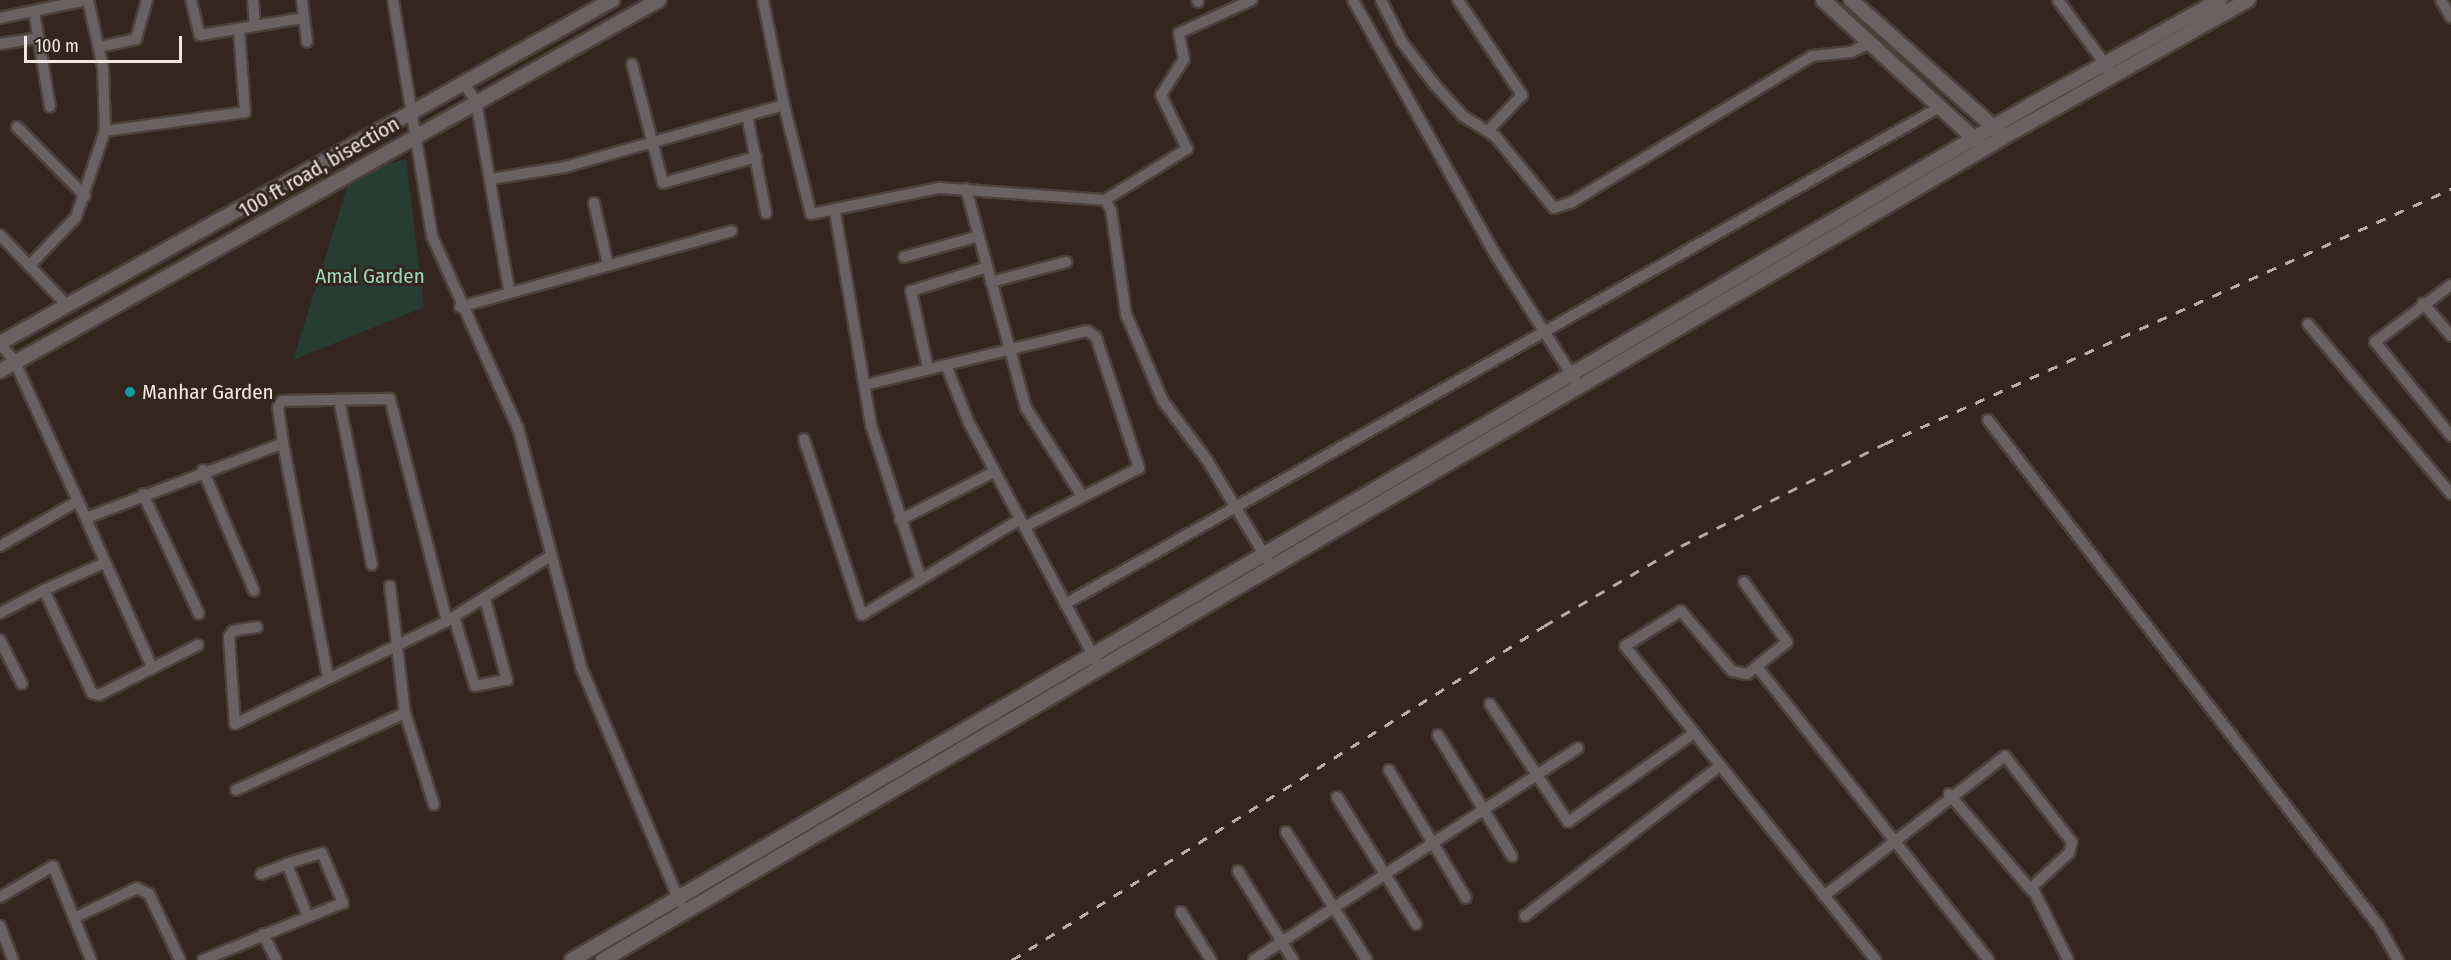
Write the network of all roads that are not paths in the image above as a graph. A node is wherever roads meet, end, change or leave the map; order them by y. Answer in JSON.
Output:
{"nodes":[{"id":1,"x":87,"y":0,"type":"edge"},
{"id":2,"x":147,"y":0,"type":"edge"},
{"id":3,"x":191,"y":0,"type":"edge"},
{"id":4,"x":253,"y":0,"type":"edge"},
{"id":5,"x":302,"y":0,"type":"edge"},
{"id":6,"x":393,"y":0,"type":"edge"},
{"id":7,"x":612,"y":0,"type":"edge"},
{"id":8,"x":659,"y":0,"type":"edge"},
{"id":9,"x":764,"y":0,"type":"edge"},
{"id":10,"x":1252,"y":0,"type":"edge"},
{"id":11,"x":1353,"y":0,"type":"edge"},
{"id":12,"x":1381,"y":0,"type":"edge"},
{"id":13,"x":1458,"y":0,"type":"edge"},
{"id":14,"x":1823,"y":0,"type":"edge"},
{"id":15,"x":1851,"y":0,"type":"edge"},
{"id":16,"x":2058,"y":0,"type":"edge"},
{"id":17,"x":2220,"y":0,"type":"edge"},
{"id":18,"x":2248,"y":0,"type":"edge"},
{"id":19,"x":2441,"y":0,"type":"edge"},
{"id":20,"x":34,"y":12,"type":"junction"},
{"id":21,"x":2451,"y":17,"type":"edge"},
{"id":22,"x":0,"y":18,"type":"edge"},
{"id":23,"x":303,"y":18,"type":"junction"},
{"id":24,"x":255,"y":26,"type":"junction"},
{"id":25,"x":239,"y":30,"type":"junction"},
{"id":26,"x":39,"y":38,"type":"junction"},
{"id":27,"x":307,"y":42,"type":"dead end"},
{"id":28,"x":1870,"y":43,"type":"junction"},
{"id":29,"x":0,"y":44,"type":"edge"},
{"id":30,"x":99,"y":47,"type":"junction"},
{"id":31,"x":632,"y":64,"type":"dead end"},
{"id":32,"x":2104,"y":64,"type":"junction"},
{"id":33,"x":2113,"y":76,"type":"junction"},
{"id":34,"x":463,"y":82,"type":"junction"},
{"id":35,"x":476,"y":101,"type":"junction"},
{"id":36,"x":784,"y":105,"type":"junction"},
{"id":37,"x":50,"y":107,"type":"dead end"},
{"id":38,"x":1940,"y":107,"type":"junction"},
{"id":39,"x":408,"y":112,"type":"junction"},
{"id":40,"x":747,"y":115,"type":"junction"},
{"id":41,"x":17,"y":127,"type":"dead end"},
{"id":42,"x":1489,"y":130,"type":"junction"},
{"id":43,"x":105,"y":131,"type":"junction"},
{"id":44,"x":2000,"y":132,"type":"junction"},
{"id":45,"x":414,"y":136,"type":"junction"},
{"id":46,"x":650,"y":141,"type":"junction"},
{"id":47,"x":1980,"y":145,"type":"junction"},
{"id":48,"x":756,"y":157,"type":"junction"},
{"id":49,"x":491,"y":179,"type":"junction"},
{"id":50,"x":966,"y":189,"type":"junction"},
{"id":51,"x":85,"y":196,"type":"junction"},
{"id":52,"x":1105,"y":200,"type":"junction"},
{"id":53,"x":594,"y":203,"type":"dead end"},
{"id":54,"x":835,"y":212,"type":"junction"},
{"id":55,"x":766,"y":213,"type":"dead end"},
{"id":56,"x":732,"y":231,"type":"dead end"},
{"id":57,"x":0,"y":235,"type":"edge"},
{"id":58,"x":979,"y":236,"type":"junction"},
{"id":59,"x":174,"y":243,"type":"junction"},
{"id":60,"x":904,"y":257,"type":"dead end"},
{"id":61,"x":1066,"y":262,"type":"dead end"},
{"id":62,"x":608,"y":265,"type":"junction"},
{"id":63,"x":29,"y":266,"type":"junction"},
{"id":64,"x":186,"y":266,"type":"junction"},
{"id":65,"x":987,"y":267,"type":"junction"},
{"id":66,"x":106,"y":282,"type":"junction"},
{"id":67,"x":991,"y":282,"type":"junction"},
{"id":68,"x":2451,"y":285,"type":"edge"},
{"id":69,"x":509,"y":291,"type":"junction"},
{"id":70,"x":2423,"y":303,"type":"junction"},
{"id":71,"x":66,"y":304,"type":"junction"},
{"id":72,"x":119,"y":304,"type":"junction"},
{"id":73,"x":460,"y":307,"type":"junction"},
{"id":74,"x":2308,"y":324,"type":"dead end"},
{"id":75,"x":1545,"y":332,"type":"junction"},
{"id":76,"x":2451,"y":336,"type":"edge"},
{"id":77,"x":0,"y":344,"type":"edge"},
{"id":78,"x":1010,"y":348,"type":"junction"},
{"id":79,"x":14,"y":360,"type":"junction"},
{"id":80,"x":946,"y":365,"type":"junction"},
{"id":81,"x":928,"y":369,"type":"junction"},
{"id":82,"x":0,"y":371,"type":"edge"},
{"id":83,"x":1572,"y":375,"type":"junction"},
{"id":84,"x":866,"y":386,"type":"junction"},
{"id":85,"x":1580,"y":388,"type":"junction"},
{"id":86,"x":339,"y":400,"type":"junction"},
{"id":87,"x":1988,"y":420,"type":"dead end"},
{"id":88,"x":2451,"y":436,"type":"edge"},
{"id":89,"x":804,"y":440,"type":"dead end"},
{"id":90,"x":283,"y":443,"type":"junction"},
{"id":91,"x":203,"y":470,"type":"junction"},
{"id":92,"x":994,"y":472,"type":"junction"},
{"id":93,"x":143,"y":494,"type":"junction"},
{"id":94,"x":2451,"y":494,"type":"edge"},
{"id":95,"x":1082,"y":496,"type":"junction"},
{"id":96,"x":78,"y":501,"type":"junction"},
{"id":97,"x":1235,"y":505,"type":"junction"},
{"id":98,"x":86,"y":518,"type":"junction"},
{"id":99,"x":900,"y":520,"type":"junction"},
{"id":100,"x":1022,"y":524,"type":"junction"},
{"id":101,"x":0,"y":546,"type":"edge"},
{"id":102,"x":1263,"y":552,"type":"junction"},
{"id":103,"x":549,"y":557,"type":"junction"},
{"id":104,"x":104,"y":563,"type":"junction"},
{"id":105,"x":372,"y":565,"type":"dead end"},
{"id":106,"x":1272,"y":567,"type":"junction"},
{"id":107,"x":920,"y":578,"type":"junction"},
{"id":108,"x":1744,"y":582,"type":"dead end"},
{"id":109,"x":390,"y":586,"type":"dead end"},
{"id":110,"x":44,"y":590,"type":"junction"},
{"id":111,"x":254,"y":591,"type":"dead end"},
{"id":112,"x":485,"y":599,"type":"junction"},
{"id":113,"x":1065,"y":604,"type":"junction"},
{"id":114,"x":0,"y":614,"type":"edge"},
{"id":115,"x":199,"y":614,"type":"dead end"},
{"id":116,"x":451,"y":620,"type":"junction"},
{"id":117,"x":256,"y":627,"type":"dead end"},
{"id":118,"x":0,"y":640,"type":"edge"},
{"id":119,"x":198,"y":645,"type":"dead end"},
{"id":120,"x":399,"y":647,"type":"junction"},
{"id":121,"x":1096,"y":662,"type":"junction"},
{"id":122,"x":152,"y":667,"type":"junction"},
{"id":123,"x":1758,"y":668,"type":"junction"},
{"id":124,"x":328,"y":677,"type":"junction"},
{"id":125,"x":22,"y":684,"type":"dead end"},
{"id":126,"x":1490,"y":704,"type":"dead end"},
{"id":127,"x":405,"y":713,"type":"junction"},
{"id":128,"x":1694,"y":733,"type":"junction"},
{"id":129,"x":1438,"y":735,"type":"dead end"},
{"id":130,"x":1578,"y":748,"type":"dead end"},
{"id":131,"x":1720,"y":766,"type":"junction"},
{"id":132,"x":1389,"y":770,"type":"dead end"},
{"id":133,"x":1537,"y":778,"type":"junction"},
{"id":134,"x":236,"y":790,"type":"dead end"},
{"id":135,"x":1949,"y":794,"type":"junction"},
{"id":136,"x":1337,"y":797,"type":"dead end"},
{"id":137,"x":434,"y":805,"type":"dead end"},
{"id":138,"x":1486,"y":811,"type":"junction"},
{"id":139,"x":819,"y":814,"type":"junction"},
{"id":140,"x":828,"y":828,"type":"junction"},
{"id":141,"x":1286,"y":832,"type":"dead end"},
{"id":142,"x":1894,"y":840,"type":"junction"},
{"id":143,"x":1433,"y":847,"type":"junction"},
{"id":144,"x":1512,"y":856,"type":"dead end"},
{"id":145,"x":287,"y":864,"type":"junction"},
{"id":146,"x":1238,"y":871,"type":"dead end"},
{"id":147,"x":261,"y":874,"type":"dead end"},
{"id":148,"x":1385,"y":878,"type":"junction"},
{"id":149,"x":2032,"y":891,"type":"junction"},
{"id":150,"x":1824,"y":896,"type":"junction"},
{"id":151,"x":0,"y":897,"type":"edge"},
{"id":152,"x":678,"y":897,"type":"junction"},
{"id":153,"x":1466,"y":898,"type":"dead end"},
{"id":154,"x":1334,"y":910,"type":"junction"},
{"id":155,"x":1181,"y":912,"type":"dead end"},
{"id":156,"x":684,"y":914,"type":"junction"},
{"id":157,"x":308,"y":916,"type":"junction"},
{"id":158,"x":1525,"y":916,"type":"dead end"},
{"id":159,"x":74,"y":918,"type":"junction"},
{"id":160,"x":1416,"y":924,"type":"dead end"},
{"id":161,"x":0,"y":926,"type":"edge"},
{"id":162,"x":263,"y":934,"type":"junction"},
{"id":163,"x":1281,"y":943,"type":"junction"},
{"id":164,"x":13,"y":960,"type":"edge"},
{"id":165,"x":91,"y":960,"type":"edge"},
{"id":166,"x":180,"y":960,"type":"edge"},
{"id":167,"x":203,"y":960,"type":"edge"},
{"id":168,"x":276,"y":960,"type":"edge"},
{"id":169,"x":572,"y":960,"type":"edge"},
{"id":170,"x":603,"y":960,"type":"edge"},
{"id":171,"x":1211,"y":960,"type":"edge"},
{"id":172,"x":1254,"y":960,"type":"edge"},
{"id":173,"x":1293,"y":960,"type":"edge"},
{"id":174,"x":1367,"y":960,"type":"edge"},
{"id":175,"x":1876,"y":960,"type":"edge"},
{"id":176,"x":1989,"y":960,"type":"edge"},
{"id":177,"x":2068,"y":960,"type":"edge"},
{"id":178,"x":2398,"y":960,"type":"edge"}],
"edges":[{"from":1,"to":20,"type":"street"},
{"from":1,"to":30,"type":"street"},
{"from":2,"to":30,"type":"street"},
{"from":3,"to":25,"type":"street"},
{"from":4,"to":24,"type":"street"},
{"from":5,"to":23,"type":"street"},
{"from":6,"to":39,"type":"street"},
{"from":7,"to":34,"type":"street","name":"100 ft road, bisection"},
{"from":8,"to":35,"type":"street","name":"100 ft road, bisection"},
{"from":9,"to":36,"type":"street"},
{"from":10,"to":52,"type":"street"},
{"from":11,"to":75,"type":"street"},
{"from":12,"to":42,"type":"street"},
{"from":13,"to":42,"type":"street"},
{"from":14,"to":28,"type":"street"},
{"from":15,"to":44,"type":"street"},
{"from":16,"to":32,"type":"street"},
{"from":17,"to":32,"type":"street"},
{"from":18,"to":33,"type":"street"},
{"from":19,"to":21,"type":"street"},
{"from":20,"to":22,"type":"street"},
{"from":20,"to":26,"type":"street"},
{"from":23,"to":24,"type":"street"},
{"from":23,"to":27,"type":"street"},
{"from":24,"to":25,"type":"street"},
{"from":25,"to":43,"type":"street"},
{"from":26,"to":29,"type":"street"},
{"from":26,"to":37,"type":"street"},
{"from":28,"to":38,"type":"street"},
{"from":28,"to":42,"type":"street"},
{"from":30,"to":43,"type":"street"},
{"from":31,"to":46,"type":"street"},
{"from":32,"to":33,"type":"street"},
{"from":32,"to":44,"type":"street"},
{"from":33,"to":44,"type":"street"},
{"from":34,"to":35,"type":"street"},
{"from":34,"to":39,"type":"street","name":"100 ft road, bisection"},
{"from":35,"to":45,"type":"street","name":"100 ft road, bisection"},
{"from":35,"to":49,"type":"street"},
{"from":36,"to":40,"type":"street"},
{"from":36,"to":54,"type":"street"},
{"from":38,"to":47,"type":"street"},
{"from":38,"to":75,"type":"street"},
{"from":39,"to":45,"type":"street"},
{"from":39,"to":59,"type":"street","name":"100 ft road, bisection"},
{"from":40,"to":46,"type":"street"},
{"from":40,"to":48,"type":"street"},
{"from":41,"to":51,"type":"street"},
{"from":43,"to":51,"type":"street"},
{"from":44,"to":47,"type":"street"},
{"from":45,"to":64,"type":"street","name":"100 ft road, bisection"},
{"from":45,"to":73,"type":"street"},
{"from":46,"to":48,"type":"street"},
{"from":46,"to":49,"type":"street"},
{"from":47,"to":83,"type":"street"},
{"from":47,"to":85,"type":"street"},
{"from":48,"to":55,"type":"street"},
{"from":49,"to":69,"type":"street"},
{"from":50,"to":52,"type":"street"},
{"from":50,"to":54,"type":"street"},
{"from":50,"to":58,"type":"street"},
{"from":51,"to":63,"type":"street"},
{"from":52,"to":97,"type":"street"},
{"from":53,"to":62,"type":"street"},
{"from":54,"to":84,"type":"street"},
{"from":56,"to":62,"type":"street"},
{"from":57,"to":63,"type":"street"},
{"from":58,"to":60,"type":"street"},
{"from":58,"to":65,"type":"street"},
{"from":59,"to":64,"type":"street"},
{"from":59,"to":66,"type":"street","name":"100 ft road, bisection"},
{"from":61,"to":67,"type":"street"},
{"from":62,"to":69,"type":"street"},
{"from":63,"to":71,"type":"street"},
{"from":64,"to":72,"type":"street","name":"100 ft road, bisection"},
{"from":65,"to":67,"type":"street"},
{"from":65,"to":81,"type":"street"},
{"from":66,"to":71,"type":"street","name":"100 ft road, bisection"},
{"from":66,"to":72,"type":"street"},
{"from":67,"to":78,"type":"street"},
{"from":68,"to":70,"type":"street"},
{"from":69,"to":73,"type":"street"},
{"from":70,"to":76,"type":"street"},
{"from":70,"to":88,"type":"street"},
{"from":71,"to":77,"type":"street","name":"100 ft road, bisection"},
{"from":72,"to":79,"type":"street","name":"100 ft road, bisection"},
{"from":73,"to":103,"type":"street"},
{"from":74,"to":94,"type":"street"},
{"from":75,"to":83,"type":"street"},
{"from":75,"to":97,"type":"street"},
{"from":77,"to":79,"type":"street"},
{"from":78,"to":80,"type":"street"},
{"from":78,"to":95,"type":"street"},
{"from":78,"to":95,"type":"street"},
{"from":79,"to":82,"type":"street","name":"100 ft road, bisection"},
{"from":79,"to":96,"type":"street"},
{"from":80,"to":81,"type":"street"},
{"from":80,"to":92,"type":"street"},
{"from":81,"to":84,"type":"street"},
{"from":83,"to":85,"type":"street"},
{"from":83,"to":102,"type":"street"},
{"from":84,"to":99,"type":"street"},
{"from":85,"to":106,"type":"street"},
{"from":86,"to":90,"type":"street"},
{"from":86,"to":105,"type":"street"},
{"from":86,"to":116,"type":"street"},
{"from":87,"to":178,"type":"street"},
{"from":89,"to":107,"type":"street"},
{"from":90,"to":91,"type":"street"},
{"from":90,"to":124,"type":"street"},
{"from":91,"to":93,"type":"street"},
{"from":91,"to":111,"type":"street"},
{"from":92,"to":99,"type":"street"},
{"from":92,"to":100,"type":"street"},
{"from":93,"to":98,"type":"street"},
{"from":93,"to":115,"type":"street"},
{"from":95,"to":100,"type":"street"},
{"from":96,"to":98,"type":"street"},
{"from":96,"to":101,"type":"street"},
{"from":97,"to":102,"type":"street"},
{"from":97,"to":113,"type":"street"},
{"from":98,"to":104,"type":"street"},
{"from":99,"to":107,"type":"street"},
{"from":100,"to":107,"type":"street"},
{"from":100,"to":113,"type":"street"},
{"from":102,"to":106,"type":"street"},
{"from":102,"to":121,"type":"street"},
{"from":103,"to":112,"type":"street"},
{"from":103,"to":152,"type":"street"},
{"from":104,"to":110,"type":"street"},
{"from":104,"to":122,"type":"street"},
{"from":106,"to":121,"type":"street"},
{"from":108,"to":123,"type":"street"},
{"from":109,"to":120,"type":"street"},
{"from":110,"to":114,"type":"street"},
{"from":110,"to":122,"type":"street"},
{"from":112,"to":116,"type":"street"},
{"from":112,"to":116,"type":"street"},
{"from":113,"to":121,"type":"street"},
{"from":116,"to":120,"type":"street"},
{"from":117,"to":124,"type":"street"},
{"from":118,"to":125,"type":"street"},
{"from":119,"to":122,"type":"street"},
{"from":120,"to":124,"type":"street"},
{"from":120,"to":127,"type":"street"},
{"from":121,"to":139,"type":"street"},
{"from":121,"to":140,"type":"street"},
{"from":123,"to":128,"type":"street"},
{"from":123,"to":142,"type":"street"},
{"from":126,"to":133,"type":"street"},
{"from":127,"to":134,"type":"street"},
{"from":127,"to":137,"type":"street"},
{"from":128,"to":131,"type":"street"},
{"from":128,"to":133,"type":"street"},
{"from":129,"to":138,"type":"street"},
{"from":130,"to":133,"type":"street"},
{"from":131,"to":150,"type":"street"},
{"from":131,"to":158,"type":"street"},
{"from":132,"to":143,"type":"street"},
{"from":133,"to":138,"type":"street"},
{"from":135,"to":142,"type":"street"},
{"from":135,"to":149,"type":"street"},
{"from":135,"to":149,"type":"street"},
{"from":136,"to":148,"type":"street"},
{"from":138,"to":143,"type":"street"},
{"from":138,"to":144,"type":"street"},
{"from":139,"to":140,"type":"street"},
{"from":139,"to":152,"type":"street"},
{"from":140,"to":156,"type":"street"},
{"from":141,"to":154,"type":"street"},
{"from":142,"to":150,"type":"street"},
{"from":142,"to":176,"type":"street"},
{"from":143,"to":148,"type":"street"},
{"from":143,"to":153,"type":"street"},
{"from":145,"to":147,"type":"street"},
{"from":145,"to":157,"type":"street"},
{"from":145,"to":157,"type":"street"},
{"from":146,"to":163,"type":"street"},
{"from":148,"to":154,"type":"street"},
{"from":148,"to":160,"type":"street"},
{"from":149,"to":177,"type":"street"},
{"from":150,"to":175,"type":"street"},
{"from":151,"to":159,"type":"street"},
{"from":152,"to":156,"type":"street"},
{"from":152,"to":169,"type":"street"},
{"from":154,"to":163,"type":"street"},
{"from":154,"to":174,"type":"street"},
{"from":155,"to":171,"type":"street"},
{"from":156,"to":170,"type":"street"},
{"from":157,"to":162,"type":"street"},
{"from":159,"to":165,"type":"street"},
{"from":159,"to":166,"type":"street"},
{"from":161,"to":164,"type":"street"},
{"from":162,"to":167,"type":"street"},
{"from":162,"to":168,"type":"street"},
{"from":163,"to":172,"type":"street"},
{"from":163,"to":173,"type":"street"}]}
